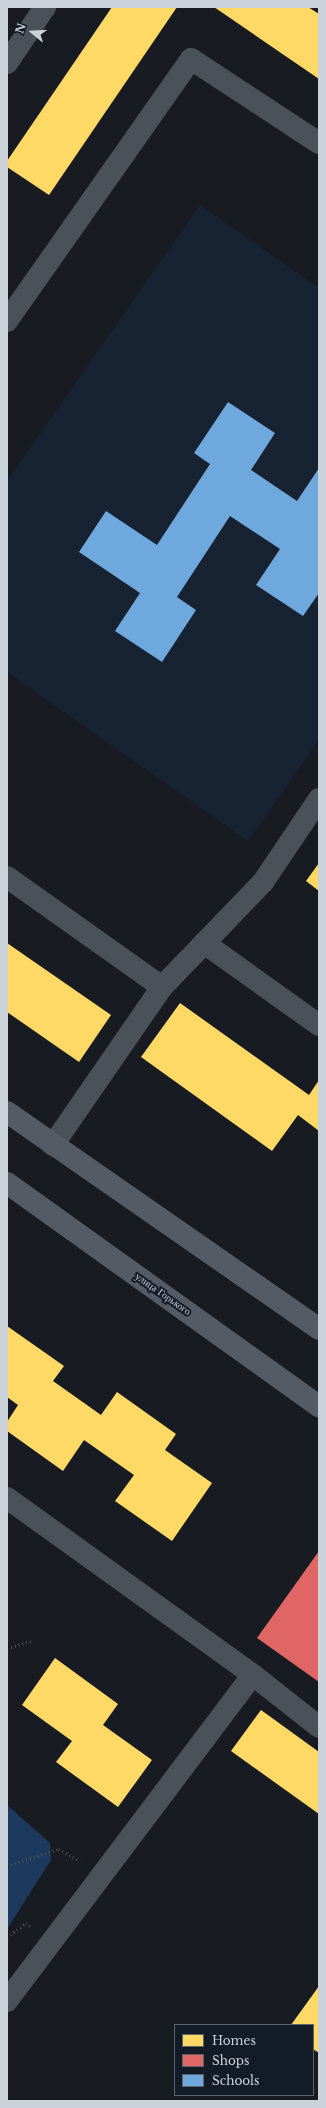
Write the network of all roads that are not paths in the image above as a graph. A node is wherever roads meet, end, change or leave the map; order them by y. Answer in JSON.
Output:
{"nodes":[{"id":1,"x":45,"y":7,"type":"edge"},
{"id":2,"x":7,"y":63,"type":"edge"},
{"id":3,"x":319,"y":143,"type":"edge"},
{"id":4,"x":14,"y":298,"type":"edge"},
{"id":5,"x":7,"y":321,"type":"edge"},
{"id":6,"x":319,"y":798,"type":"edge"},
{"id":7,"x":7,"y":877,"type":"edge"},
{"id":8,"x":204,"y":943,"type":"junction"},
{"id":9,"x":162,"y":987,"type":"junction"},
{"id":10,"x":319,"y":1025,"type":"edge"},
{"id":11,"x":7,"y":1112,"type":"edge"},
{"id":12,"x":53,"y":1145,"type":"junction"},
{"id":13,"x":7,"y":1183,"type":"edge"},
{"id":14,"x":319,"y":1329,"type":"edge"},
{"id":15,"x":319,"y":1406,"type":"edge"},
{"id":16,"x":7,"y":1498,"type":"edge"},
{"id":17,"x":252,"y":1675,"type":"junction"},
{"id":18,"x":319,"y":1727,"type":"edge"},
{"id":19,"x":7,"y":2001,"type":"edge"}],
"edges":[{"from":1,"to":2,"type":"street"},
{"from":3,"to":4,"type":"street"},
{"from":4,"to":5,"type":"street"},
{"from":6,"to":8,"type":"street"},
{"from":7,"to":9,"type":"street"},
{"from":8,"to":9,"type":"street"},
{"from":8,"to":10,"type":"street"},
{"from":9,"to":12,"type":"street"},
{"from":11,"to":12,"type":"main road"},
{"from":12,"to":14,"type":"main road"},
{"from":13,"to":15,"type":"main road","name":"улица Горького"},
{"from":16,"to":17,"type":"street"},
{"from":17,"to":18,"type":"street"},
{"from":17,"to":19,"type":"street"}]}
